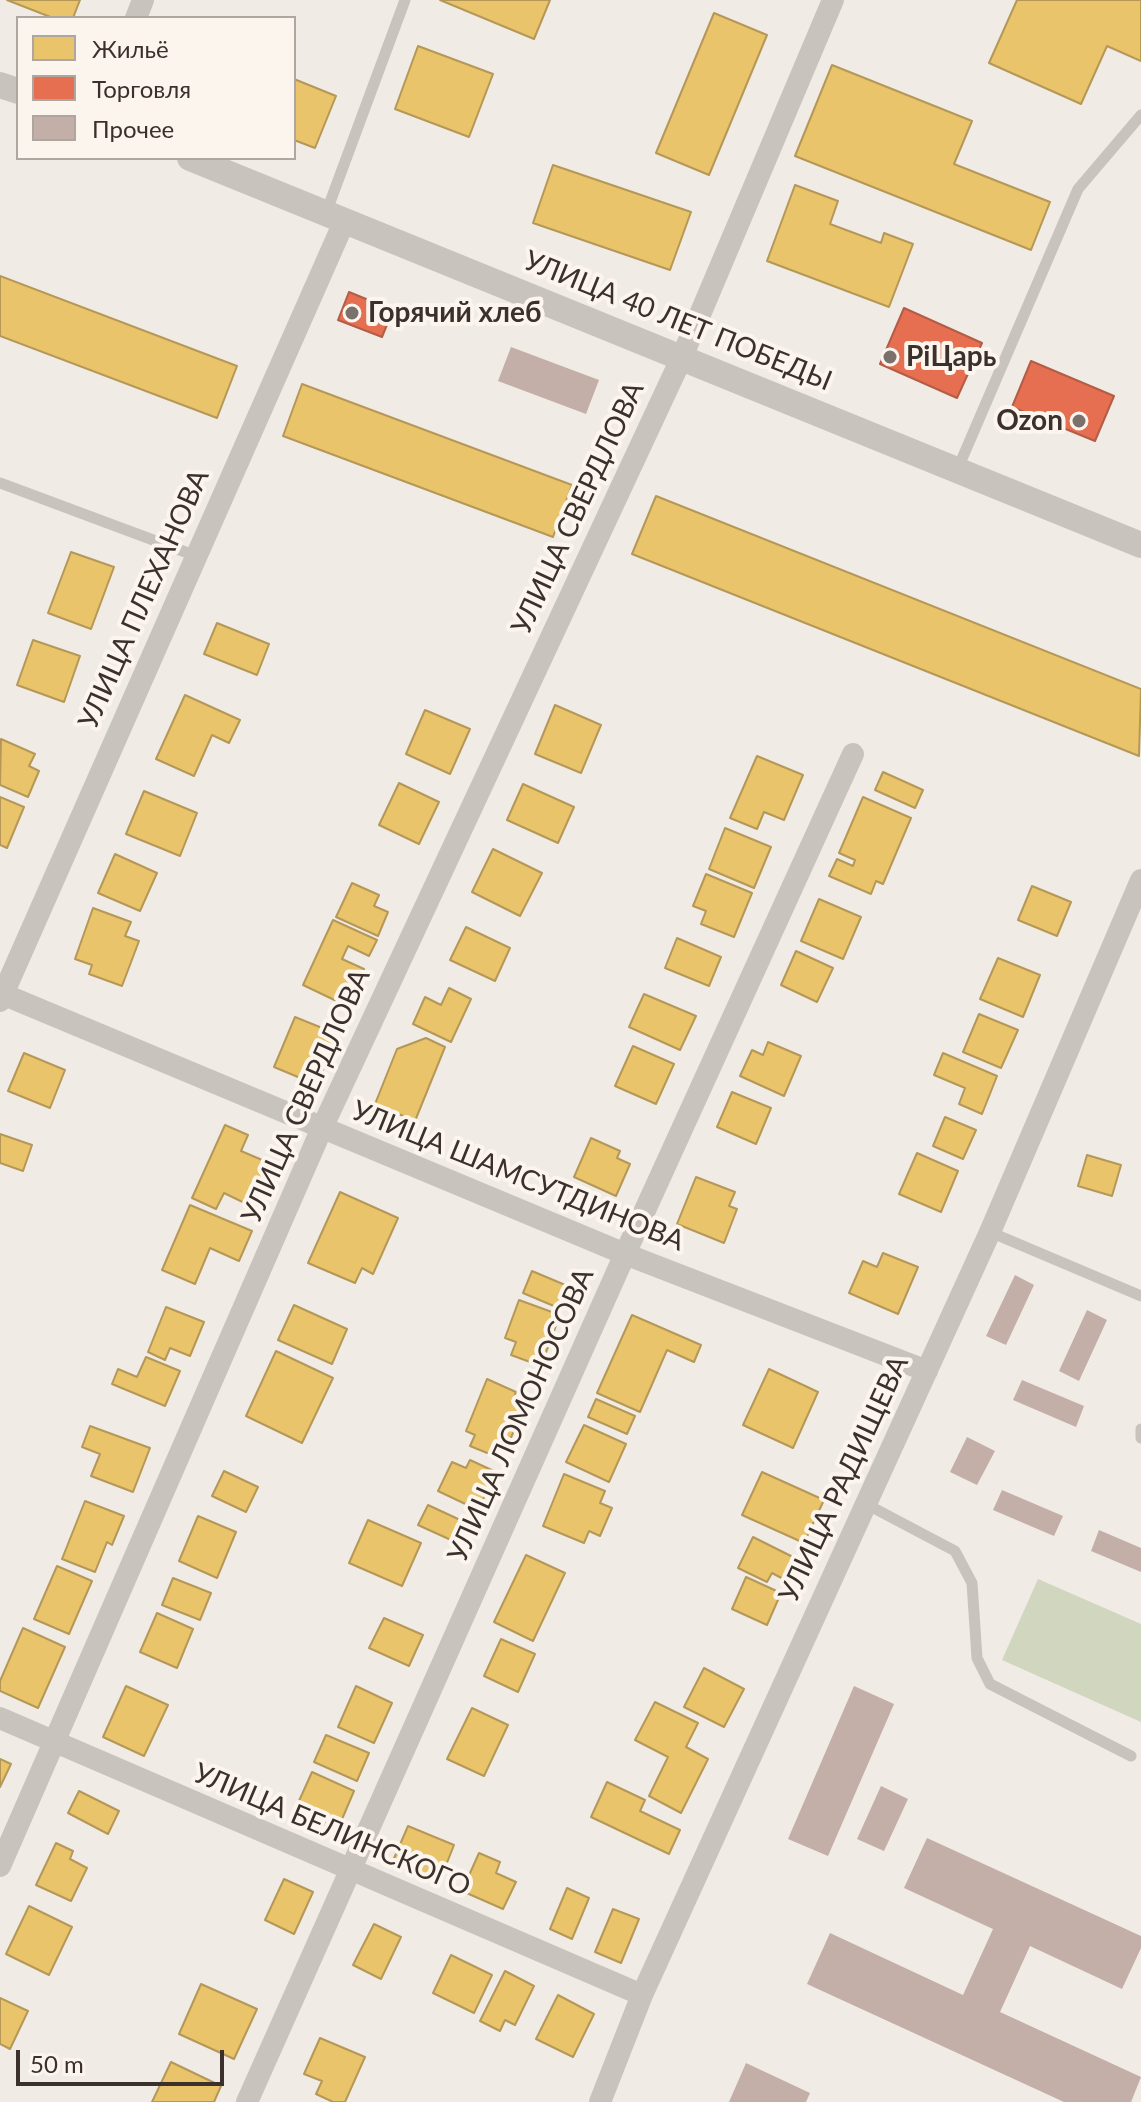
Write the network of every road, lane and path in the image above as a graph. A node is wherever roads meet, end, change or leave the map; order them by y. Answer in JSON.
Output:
{"nodes":[{"id":1,"x":405,"y":0,"type":"edge"},
{"id":2,"x":833,"y":0,"type":"edge"},
{"id":3,"x":1141,"y":115,"type":"edge"},
{"id":4,"x":195,"y":160,"type":"edge"},
{"id":5,"x":335,"y":218,"type":"junction"},
{"id":6,"x":682,"y":357,"type":"junction"},
{"id":7,"x":958,"y":468,"type":"junction"},
{"id":8,"x":0,"y":483,"type":"edge"},
{"id":9,"x":1141,"y":545,"type":"edge"},
{"id":10,"x":196,"y":556,"type":"junction"},
{"id":11,"x":853,"y":754,"type":"dead end"},
{"id":12,"x":1141,"y":880,"type":"edge"},
{"id":13,"x":1,"y":996,"type":"edge"},
{"id":14,"x":322,"y":1128,"type":"junction"},
{"id":15,"x":990,"y":1232,"type":"junction"},
{"id":16,"x":625,"y":1254,"type":"junction"},
{"id":17,"x":1141,"y":1296,"type":"edge"},
{"id":18,"x":927,"y":1371,"type":"junction"},
{"id":19,"x":1141,"y":1429,"type":"edge"},
{"id":20,"x":1141,"y":1438,"type":"edge"},
{"id":21,"x":866,"y":1504,"type":"junction"},
{"id":22,"x":0,"y":1718,"type":"edge"},
{"id":23,"x":55,"y":1741,"type":"junction"},
{"id":24,"x":1131,"y":1756,"type":"dead end"},
{"id":25,"x":0,"y":1866,"type":"edge"},
{"id":26,"x":349,"y":1871,"type":"junction"},
{"id":27,"x":642,"y":1995,"type":"junction"},
{"id":28,"x":247,"y":2102,"type":"edge"},
{"id":29,"x":600,"y":2102,"type":"edge"}],
"edges":[{"from":1,"to":5,"type":"lane"},
{"from":2,"to":6,"type":"street","name":"УЛИЦА СВЕРДЛОВА"},
{"from":3,"to":7,"type":"lane"},
{"from":4,"to":5,"type":"street","name":"УЛИЦА 40 ЛЕТ ПОБЕДЫ"},
{"from":5,"to":6,"type":"street","name":"УЛИЦА 40 ЛЕТ ПОБЕДЫ"},
{"from":5,"to":10,"type":"street","name":"УЛИЦА ПЛЕХАНОВА"},
{"from":6,"to":7,"type":"street","name":"УЛИЦА 40 ЛЕТ ПОБЕДЫ"},
{"from":6,"to":14,"type":"street","name":"УЛИЦА СВЕРДЛОВА"},
{"from":7,"to":9,"type":"street","name":"УЛИЦА 40 ЛЕТ ПОБЕДЫ"},
{"from":8,"to":10,"type":"lane"},
{"from":10,"to":13,"type":"street","name":"УЛИЦА ПЛЕХАНОВА"},
{"from":11,"to":16,"type":"street","name":"УЛИЦА ЛОМОНОСОВА"},
{"from":12,"to":15,"type":"street","name":"УЛИЦА РАДИЩЕВА"},
{"from":13,"to":14,"type":"street","name":"УЛИЦА ШАМСУТДИНОВА"},
{"from":14,"to":16,"type":"street","name":"УЛИЦА ШАМСУТДИНОВА"},
{"from":14,"to":23,"type":"street","name":"УЛИЦА СВЕРДЛОВА"},
{"from":15,"to":17,"type":"lane"},
{"from":15,"to":18,"type":"street","name":"УЛИЦА РАДИЩЕВА"},
{"from":16,"to":18,"type":"street","name":"УЛИЦА ШАМСУТДИНОВА"},
{"from":16,"to":26,"type":"street","name":"УЛИЦА ЛОМОНОСОВА"},
{"from":18,"to":21,"type":"street","name":"УЛИЦА РАДИЩЕВА"},
{"from":19,"to":20,"type":"lane"},
{"from":21,"to":24,"type":"lane"},
{"from":21,"to":27,"type":"street","name":"УЛИЦА РАДИЩЕВА"},
{"from":22,"to":23,"type":"street","name":"УЛИЦА БЕЛИНСКОГО"},
{"from":23,"to":25,"type":"street","name":"УЛИЦА СВЕРДЛОВА"},
{"from":23,"to":26,"type":"street","name":"УЛИЦА БЕЛИНСКОГО"},
{"from":26,"to":27,"type":"street","name":"УЛИЦА БЕЛИНСКОГО"},
{"from":26,"to":28,"type":"street","name":"УЛИЦА ЛОМОНОСОВА"},
{"from":27,"to":29,"type":"street","name":"УЛИЦА РАДИЩЕВА"}]}
